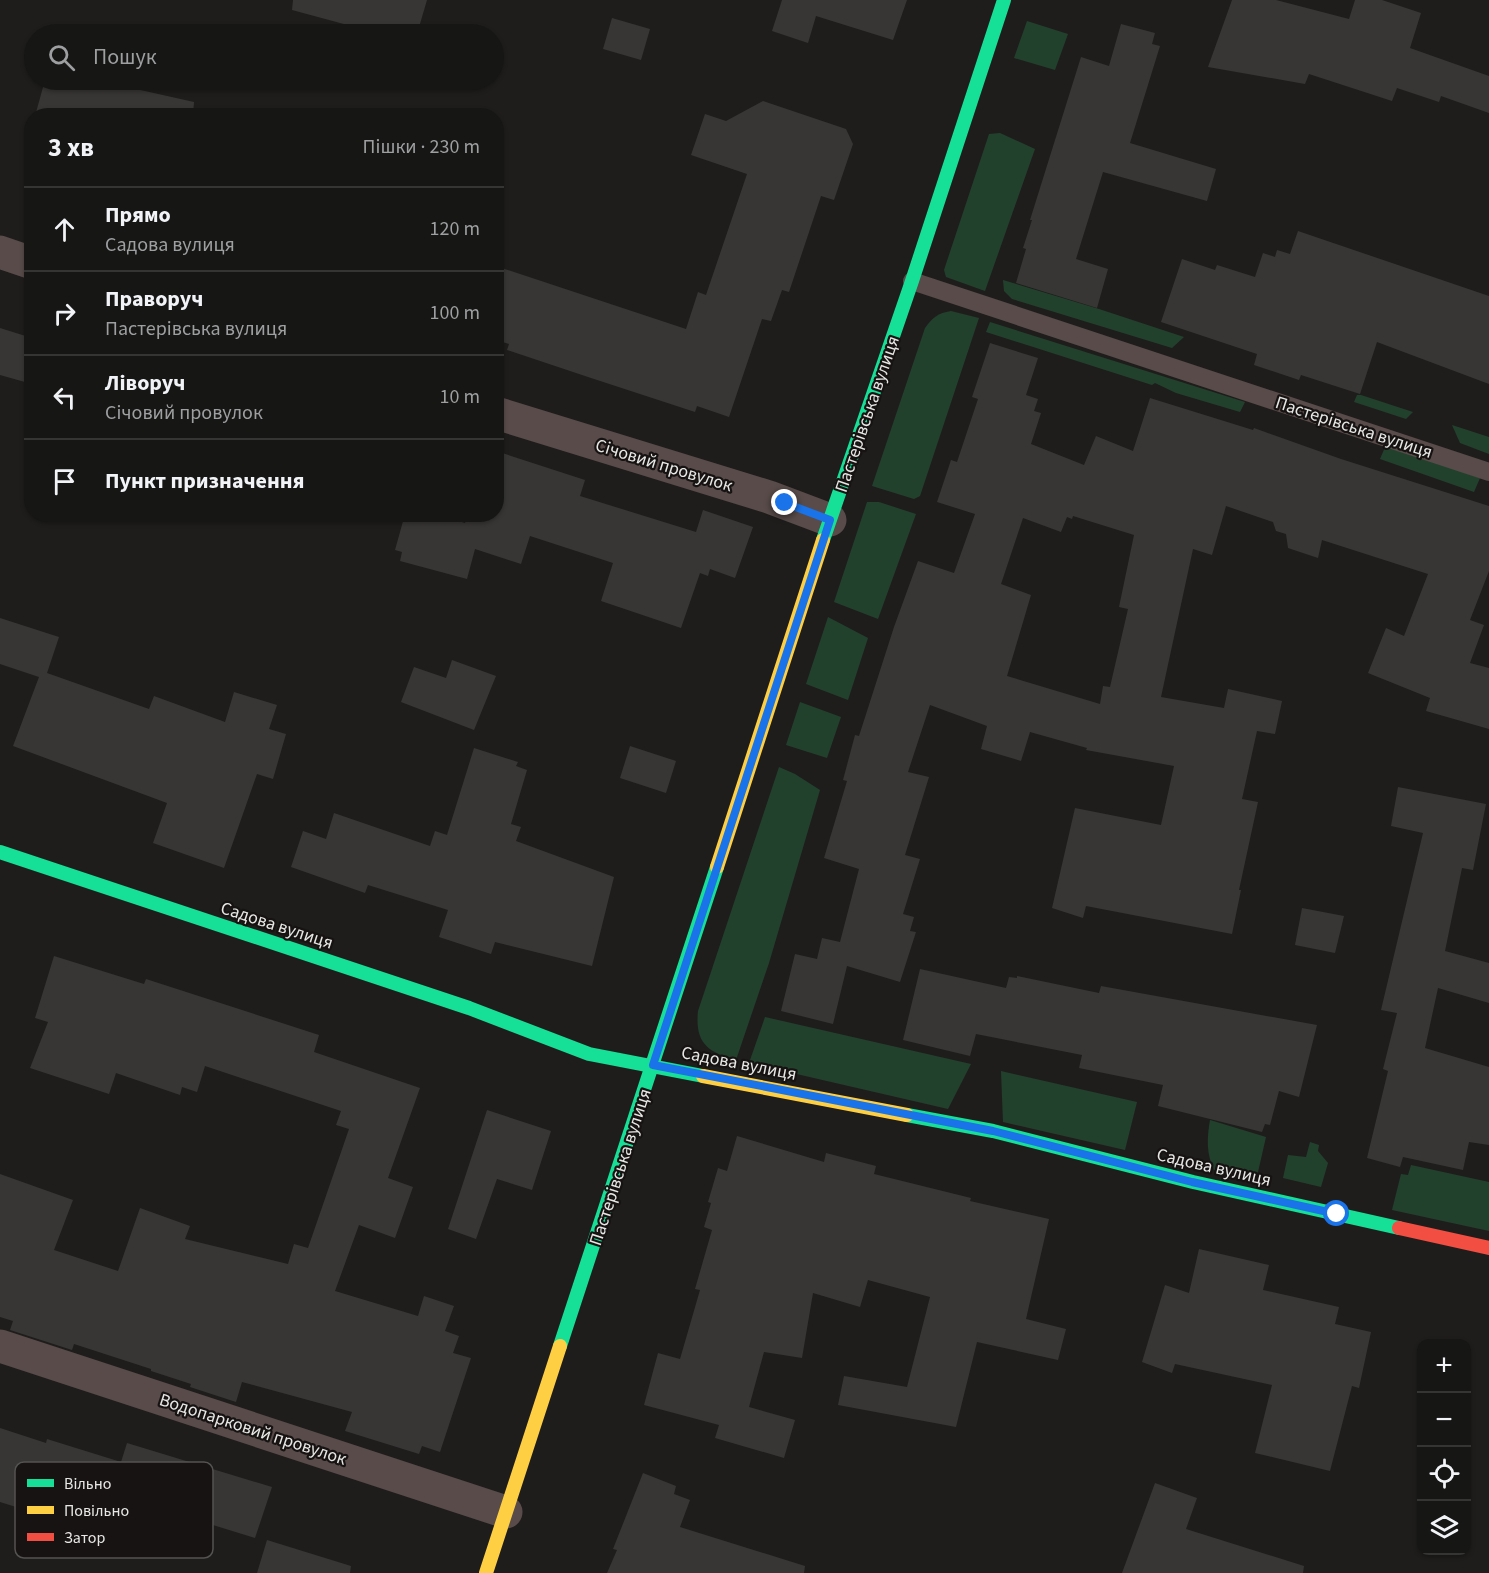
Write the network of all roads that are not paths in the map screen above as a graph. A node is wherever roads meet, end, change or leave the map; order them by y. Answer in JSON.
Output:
{"nodes":[{"id":1,"x":1004,"y":0,"type":"edge"},
{"id":2,"x":0,"y":252,"type":"edge"},
{"id":3,"x":24,"y":260,"type":"edge"},
{"id":4,"x":912,"y":281,"type":"junction"},
{"id":5,"x":504,"y":415,"type":"edge"},
{"id":6,"x":1489,"y":472,"type":"edge"},
{"id":7,"x":830,"y":520,"type":"junction"},
{"id":8,"x":0,"y":852,"type":"edge"},
{"id":9,"x":653,"y":1065,"type":"junction"},
{"id":10,"x":1489,"y":1248,"type":"edge"},
{"id":11,"x":0,"y":1346,"type":"edge"},
{"id":12,"x":506,"y":1512,"type":"junction"},
{"id":13,"x":486,"y":1573,"type":"edge"}],
"edges":[{"from":1,"to":4,"type":"main road","name":"Пастерівська вулиця"},
{"from":2,"to":3,"type":"street"},
{"from":4,"to":6,"type":"lane","name":"Пастерівська вулиця"},
{"from":4,"to":7,"type":"main road","name":"Пастерівська вулиця"},
{"from":5,"to":7,"type":"street","name":"Січовий провулок"},
{"from":7,"to":9,"type":"main road","name":"Пастерівська вулиця"},
{"from":8,"to":9,"type":"main road","name":"Садова вулиця"},
{"from":9,"to":10,"type":"main road","name":"Садова вулиця"},
{"from":9,"to":12,"type":"main road","name":"Пастерівська вулиця"},
{"from":11,"to":12,"type":"street","name":"Водопарковий провулок"},
{"from":12,"to":13,"type":"main road","name":"Пастерівська вулиця"}]}
